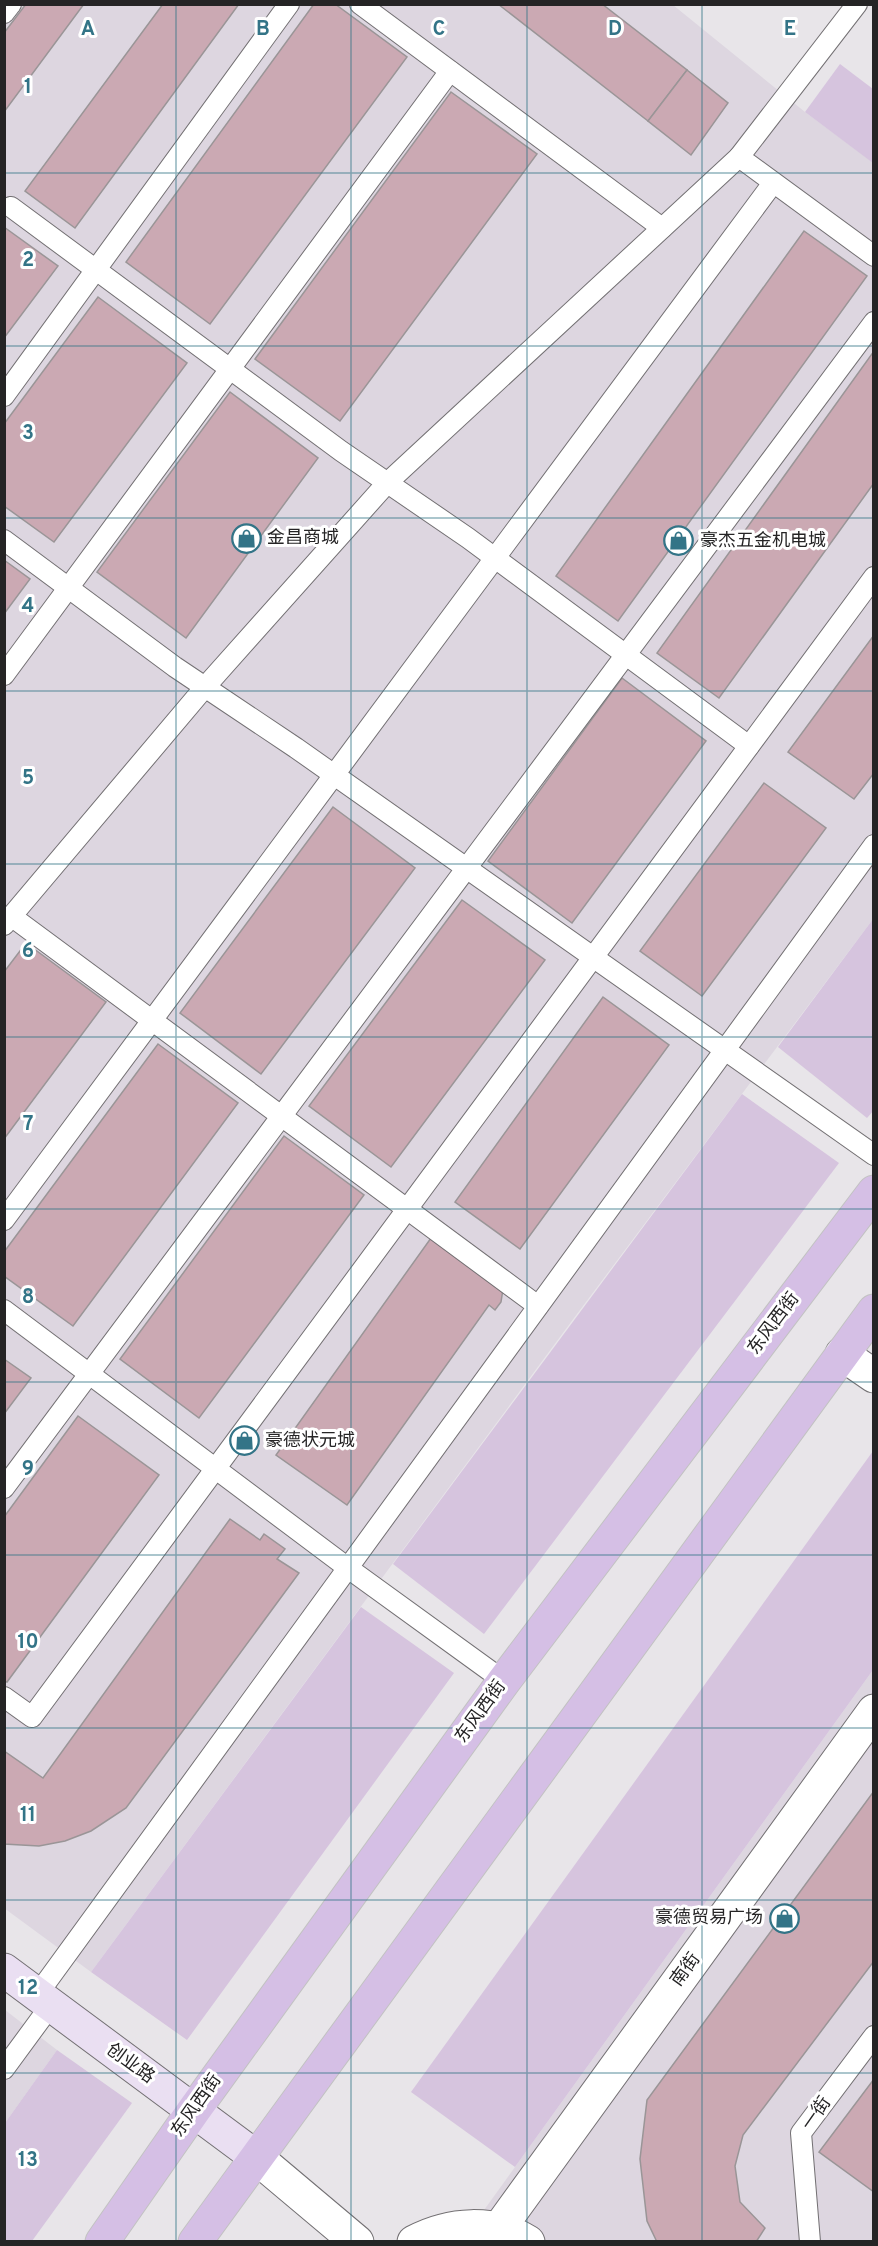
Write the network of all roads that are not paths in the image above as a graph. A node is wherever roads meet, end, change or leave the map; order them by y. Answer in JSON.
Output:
{"nodes":[{"id":1,"x":10,"y":4,"type":"edge"},
{"id":2,"x":289,"y":4,"type":"edge"},
{"id":3,"x":360,"y":4,"type":"edge"},
{"id":4,"x":857,"y":4,"type":"edge"},
{"id":5,"x":4,"y":13,"type":"edge"},
{"id":6,"x":450,"y":71,"type":"junction"},
{"id":7,"x":739,"y":157,"type":"junction"},
{"id":8,"x":773,"y":183,"type":"junction"},
{"id":9,"x":10,"y":207,"type":"dead end"},
{"id":10,"x":662,"y":228,"type":"junction"},
{"id":11,"x":873,"y":256,"type":"edge"},
{"id":12,"x":96,"y":270,"type":"junction"},
{"id":13,"x":873,"y":322,"type":"edge"},
{"id":14,"x":230,"y":369,"type":"junction"},
{"id":15,"x":4,"y":396,"type":"edge"},
{"id":16,"x":387,"y":483,"type":"junction"},
{"id":17,"x":4,"y":540,"type":"edge"},
{"id":18,"x":495,"y":558,"type":"junction"},
{"id":19,"x":873,"y":577,"type":"edge"},
{"id":20,"x":69,"y":588,"type":"junction"},
{"id":21,"x":625,"y":654,"type":"junction"},
{"id":22,"x":4,"y":675,"type":"edge"},
{"id":23,"x":205,"y":687,"type":"junction"},
{"id":24,"x":749,"y":746,"type":"junction"},
{"id":25,"x":334,"y":776,"type":"junction"},
{"id":26,"x":873,"y":845,"type":"edge"},
{"id":27,"x":466,"y":868,"type":"junction"},
{"id":28,"x":8,"y":921,"type":"edge"},
{"id":29,"x":593,"y":958,"type":"junction"},
{"id":30,"x":153,"y":1020,"type":"junction"},
{"id":31,"x":724,"y":1050,"type":"junction"},
{"id":32,"x":281,"y":1116,"type":"junction"},
{"id":33,"x":873,"y":1155,"type":"edge"},
{"id":34,"x":873,"y":1192,"type":"edge"},
{"id":35,"x":408,"y":1209,"type":"junction"},
{"id":36,"x":4,"y":1220,"type":"edge"},
{"id":37,"x":538,"y":1306,"type":"junction"},
{"id":38,"x":4,"y":1310,"type":"edge"},
{"id":39,"x":873,"y":1311,"type":"edge"},
{"id":40,"x":842,"y":1354,"type":"junction"},
{"id":41,"x":89,"y":1374,"type":"junction"},
{"id":42,"x":873,"y":1376,"type":"edge"},
{"id":43,"x":216,"y":1469,"type":"junction"},
{"id":44,"x":4,"y":1488,"type":"edge"},
{"id":45,"x":348,"y":1568,"type":"junction"},
{"id":46,"x":504,"y":1681,"type":"junction"},
{"id":47,"x":4,"y":1697,"type":"edge"},
{"id":48,"x":873,"y":1711,"type":"edge"},
{"id":49,"x":4,"y":1970,"type":"edge"},
{"id":50,"x":44,"y":2000,"type":"junction"},
{"id":51,"x":873,"y":2036,"type":"edge"},
{"id":52,"x":4,"y":2069,"type":"edge"},
{"id":53,"x":194,"y":2110,"type":"junction"},
{"id":54,"x":256,"y":2157,"type":"junction"},
{"id":55,"x":498,"y":2229,"type":"junction"},
{"id":56,"x":102,"y":2241,"type":"edge"},
{"id":57,"x":195,"y":2241,"type":"edge"},
{"id":58,"x":357,"y":2241,"type":"edge"},
{"id":59,"x":414,"y":2241,"type":"edge"},
{"id":60,"x":528,"y":2241,"type":"edge"},
{"id":61,"x":810,"y":2241,"type":"edge"}],
"edges":[{"from":1,"to":5,"type":"lane"},
{"from":2,"to":12,"type":"lane"},
{"from":3,"to":6,"type":"lane"},
{"from":4,"to":7,"type":"lane"},
{"from":6,"to":10,"type":"lane"},
{"from":6,"to":14,"type":"lane"},
{"from":7,"to":8,"type":"lane"},
{"from":7,"to":10,"type":"lane"},
{"from":8,"to":11,"type":"lane"},
{"from":8,"to":18,"type":"lane"},
{"from":9,"to":12,"type":"lane"},
{"from":10,"to":16,"type":"lane"},
{"from":12,"to":14,"type":"lane"},
{"from":12,"to":15,"type":"lane"},
{"from":13,"to":21,"type":"lane"},
{"from":14,"to":16,"type":"lane"},
{"from":14,"to":20,"type":"lane"},
{"from":16,"to":18,"type":"lane"},
{"from":16,"to":23,"type":"lane"},
{"from":17,"to":20,"type":"lane"},
{"from":18,"to":21,"type":"lane"},
{"from":18,"to":25,"type":"lane"},
{"from":19,"to":24,"type":"lane"},
{"from":20,"to":22,"type":"lane"},
{"from":20,"to":23,"type":"lane"},
{"from":21,"to":24,"type":"lane"},
{"from":21,"to":27,"type":"lane"},
{"from":23,"to":25,"type":"lane"},
{"from":23,"to":28,"type":"lane"},
{"from":24,"to":29,"type":"lane"},
{"from":25,"to":27,"type":"lane"},
{"from":25,"to":30,"type":"lane"},
{"from":26,"to":31,"type":"lane"},
{"from":27,"to":29,"type":"lane"},
{"from":27,"to":32,"type":"lane"},
{"from":28,"to":30,"type":"lane"},
{"from":29,"to":31,"type":"lane"},
{"from":29,"to":35,"type":"lane"},
{"from":30,"to":32,"type":"lane"},
{"from":30,"to":36,"type":"lane"},
{"from":31,"to":33,"type":"lane"},
{"from":31,"to":37,"type":"lane"},
{"from":32,"to":35,"type":"lane"},
{"from":32,"to":41,"type":"lane"},
{"from":34,"to":46,"type":"main road","name":"东风西街"},
{"from":35,"to":37,"type":"lane"},
{"from":35,"to":43,"type":"lane"},
{"from":37,"to":45,"type":"lane"},
{"from":38,"to":41,"type":"lane"},
{"from":39,"to":40,"type":"main road"},
{"from":40,"to":42,"type":"street"},
{"from":40,"to":54,"type":"main road"},
{"from":41,"to":43,"type":"lane"},
{"from":41,"to":44,"type":"lane"},
{"from":43,"to":45,"type":"lane"},
{"from":43,"to":47,"type":"lane"},
{"from":45,"to":46,"type":"lane"},
{"from":45,"to":50,"type":"lane"},
{"from":46,"to":53,"type":"main road","name":"东风西街"},
{"from":48,"to":55,"type":"street","name":"南街"},
{"from":49,"to":50,"type":"street","name":"创业路"},
{"from":50,"to":52,"type":"lane"},
{"from":50,"to":53,"type":"street","name":"创业路"},
{"from":51,"to":61,"type":"lane","name":"一街"},
{"from":53,"to":54,"type":"street","name":"创业路"},
{"from":53,"to":56,"type":"main road","name":"东风西街"},
{"from":54,"to":57,"type":"main road"},
{"from":54,"to":58,"type":"street"},
{"from":55,"to":59,"type":"street"},
{"from":55,"to":60,"type":"street"}]}
